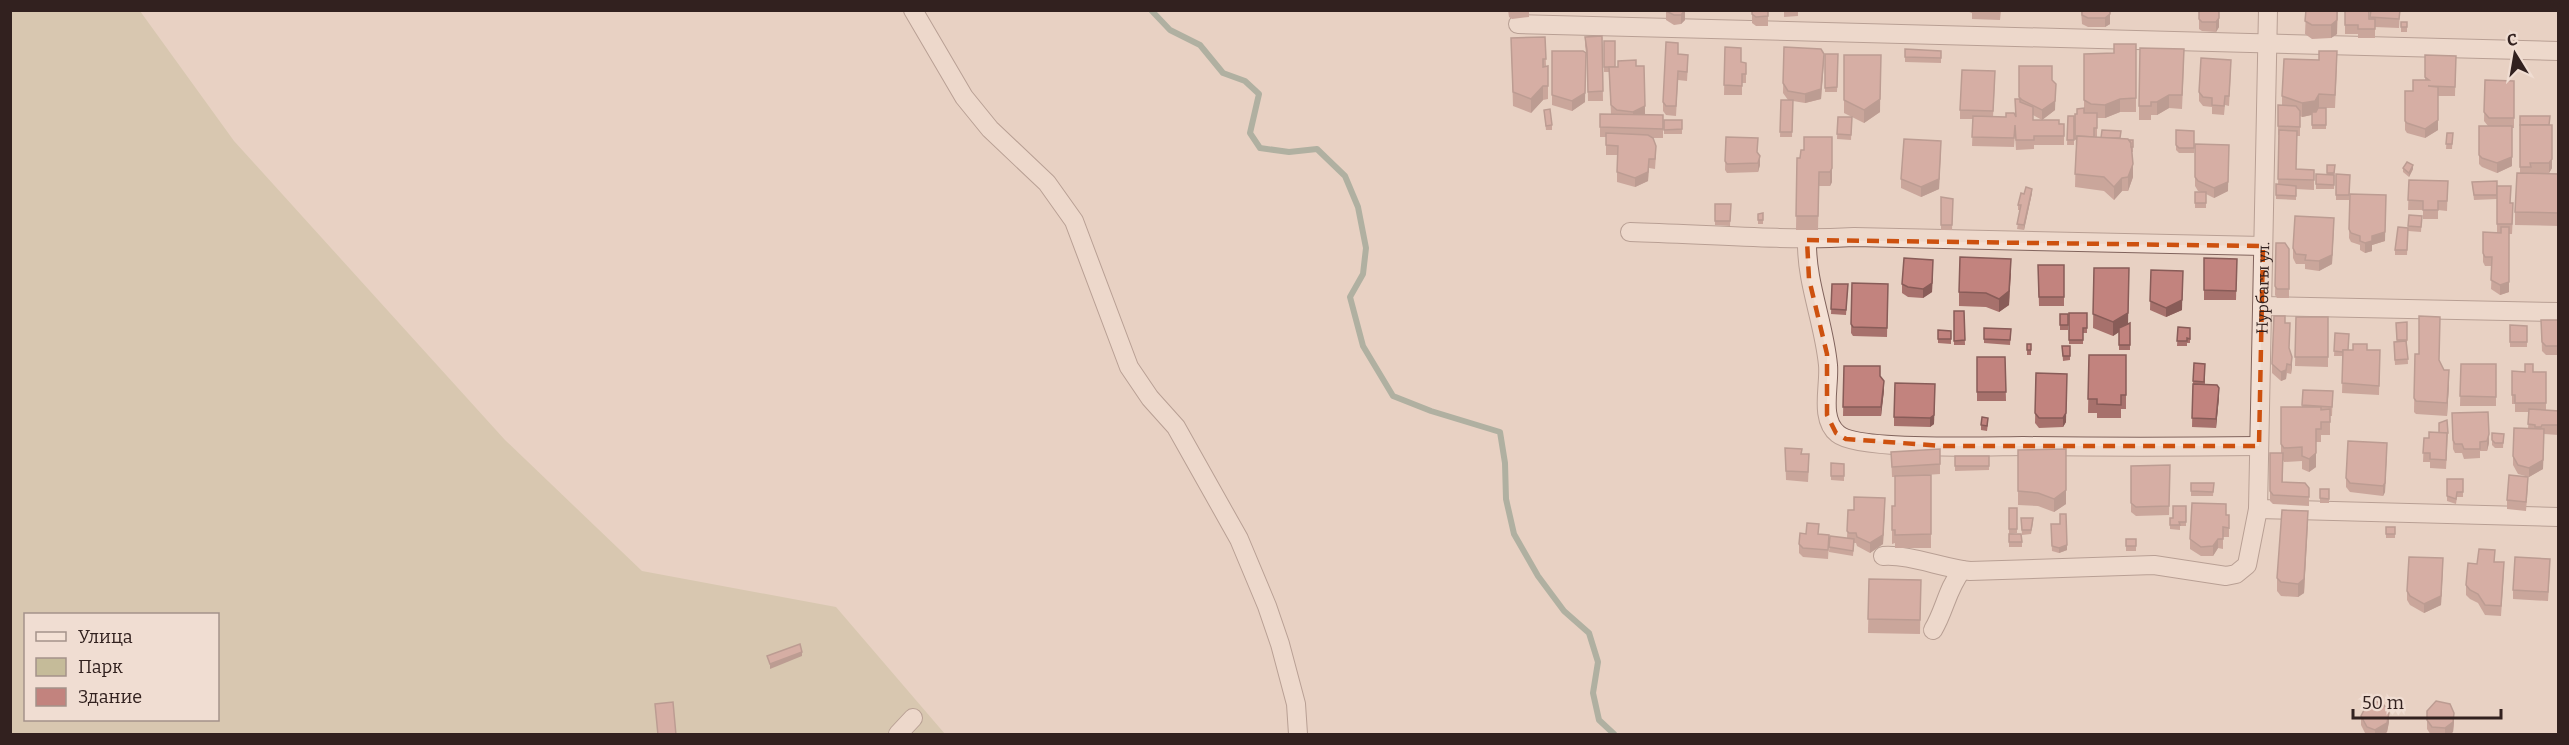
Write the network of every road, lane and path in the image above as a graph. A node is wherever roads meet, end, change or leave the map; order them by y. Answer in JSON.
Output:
{"nodes":[{"id":1,"x":913,"y":10,"type":"edge"},
{"id":2,"x":2268,"y":10,"type":"edge"},
{"id":3,"x":1518,"y":24,"type":"dead end"},
{"id":4,"x":2267,"y":43,"type":"junction"},
{"id":5,"x":2559,"y":51,"type":"edge"},
{"id":6,"x":1630,"y":232,"type":"dead end"},
{"id":7,"x":1807,"y":240,"type":"junction"},
{"id":8,"x":2263,"y":246,"type":"junction"},
{"id":9,"x":2262,"y":306,"type":"junction"},
{"id":10,"x":2559,"y":312,"type":"edge"},
{"id":11,"x":2259,"y":446,"type":"junction"},
{"id":12,"x":2258,"y":509,"type":"junction"},
{"id":13,"x":2559,"y":518,"type":"edge"},
{"id":14,"x":1883,"y":556,"type":"dead end"},
{"id":15,"x":1962,"y":570,"type":"junction"},
{"id":16,"x":1933,"y":630,"type":"dead end"},
{"id":17,"x":913,"y":718,"type":"dead end"},
{"id":18,"x":898,"y":735,"type":"edge"},
{"id":19,"x":1298,"y":735,"type":"edge"}],
"edges":[{"from":1,"to":19,"type":"street"},
{"from":2,"to":4,"type":"street","name":"Нурбагы ул."},
{"from":3,"to":4,"type":"street"},
{"from":4,"to":5,"type":"street"},
{"from":4,"to":8,"type":"street","name":"Нурбагы ул."},
{"from":6,"to":7,"type":"street"},
{"from":7,"to":8,"type":"street"},
{"from":7,"to":11,"type":"street"},
{"from":8,"to":9,"type":"street","name":"Нурбагы ул."},
{"from":9,"to":10,"type":"street"},
{"from":9,"to":11,"type":"street","name":"Нурбагы ул."},
{"from":11,"to":12,"type":"street","name":"Нурбагы ул."},
{"from":12,"to":13,"type":"street"},
{"from":12,"to":15,"type":"street","name":"Нурбагы ул."},
{"from":14,"to":15,"type":"street"},
{"from":15,"to":16,"type":"street"},
{"from":17,"to":18,"type":"street"}]}
